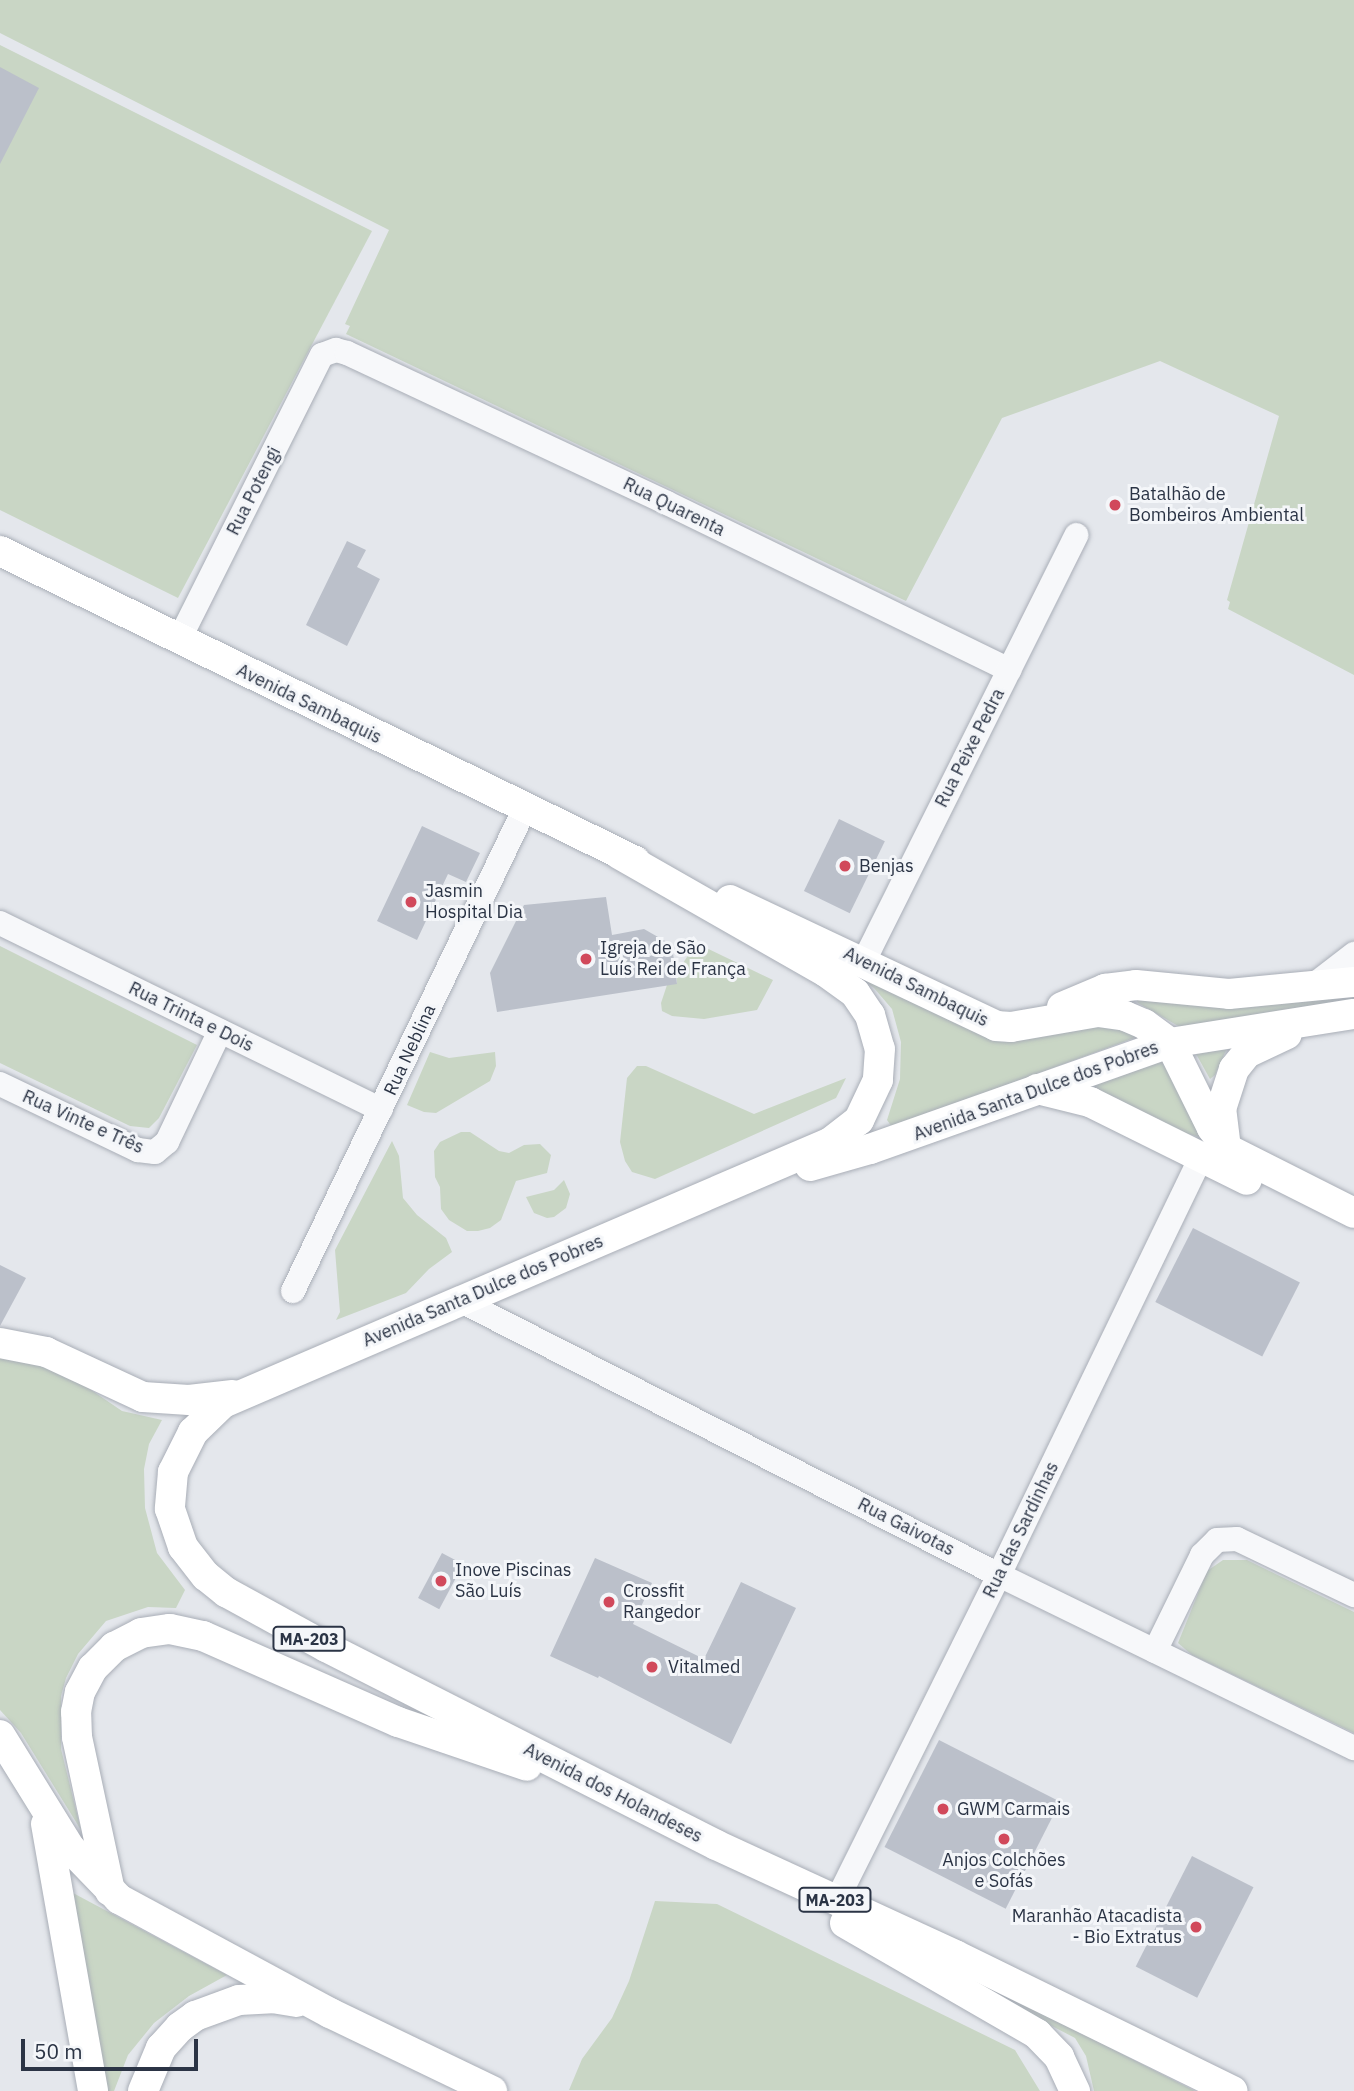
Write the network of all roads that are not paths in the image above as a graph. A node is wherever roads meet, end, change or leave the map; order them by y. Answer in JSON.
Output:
{"nodes":[{"id":1,"x":336,"y":350,"type":"joint"},
{"id":2,"x":1076,"y":534,"type":"dead end"},
{"id":3,"x":0,"y":551,"type":"edge"},
{"id":4,"x":178,"y":640,"type":"junction"},
{"id":5,"x":1009,"y":670,"type":"junction"},
{"id":6,"x":525,"y":808,"type":"junction"},
{"id":7,"x":619,"y":854,"type":"junction"},
{"id":8,"x":0,"y":923,"type":"edge"},
{"id":9,"x":1354,"y":954,"type":"edge"},
{"id":10,"x":864,"y":961,"type":"junction"},
{"id":11,"x":1354,"y":982,"type":"edge"},
{"id":12,"x":1310,"y":988,"type":"junction"},
{"id":13,"x":1341,"y":1016,"type":"edge"},
{"id":14,"x":1018,"y":1026,"type":"junction"},
{"id":15,"x":220,"y":1031,"type":"junction"},
{"id":16,"x":1170,"y":1043,"type":"junction"},
{"id":17,"x":0,"y":1084,"type":"edge"},
{"id":18,"x":1037,"y":1089,"type":"junction"},
{"id":19,"x":382,"y":1110,"type":"junction"},
{"id":20,"x":859,"y":1120,"type":"joint"},
{"id":21,"x":1239,"y":1156,"type":"junction"},
{"id":22,"x":1201,"y":1157,"type":"junction"},
{"id":23,"x":722,"y":1190,"type":"junction"},
{"id":24,"x":1354,"y":1213,"type":"edge"},
{"id":25,"x":1354,"y":1233,"type":"edge"},
{"id":26,"x":293,"y":1291,"type":"dead end"},
{"id":27,"x":461,"y":1301,"type":"junction"},
{"id":28,"x":0,"y":1343,"type":"edge"},
{"id":29,"x":243,"y":1393,"type":"junction"},
{"id":30,"x":999,"y":1575,"type":"junction"},
{"id":31,"x":1354,"y":1595,"type":"edge"},
{"id":32,"x":1155,"y":1650,"type":"junction"},
{"id":33,"x":0,"y":1735,"type":"edge"},
{"id":34,"x":1354,"y":1748,"type":"edge"},
{"id":35,"x":33,"y":1787,"type":"junction"},
{"id":36,"x":617,"y":1795,"type":"junction"},
{"id":37,"x":716,"y":1845,"type":"junction"},
{"id":38,"x":110,"y":1891,"type":"junction"},
{"id":39,"x":836,"y":1900,"type":"junction"},
{"id":40,"x":330,"y":2013,"type":"junction"},
{"id":41,"x":93,"y":2091,"type":"edge"},
{"id":42,"x":144,"y":2091,"type":"edge"},
{"id":43,"x":492,"y":2091,"type":"edge"},
{"id":44,"x":1075,"y":2091,"type":"edge"},
{"id":45,"x":1231,"y":2091,"type":"edge"}],
"edges":[{"from":1,"to":4,"type":"street","name":"Rua Potengi"},
{"from":1,"to":5,"type":"street","name":"Rua Quarenta"},
{"from":2,"to":5,"type":"street","name":"Rua Peixe Pedra"},
{"from":3,"to":4,"type":"main road","name":"Avenida Sambaquis"},
{"from":4,"to":6,"type":"main road","name":"Avenida Sambaquis"},
{"from":5,"to":10,"type":"street","name":"Rua Peixe Pedra"},
{"from":6,"to":7,"type":"main road","name":"Avenida Sambaquis"},
{"from":6,"to":19,"type":"street","name":"Rua Neblina"},
{"from":7,"to":10,"type":"main road","name":"Avenida Sambaquis"},
{"from":7,"to":20,"type":"main road","name":"Avenida Sambaquis"},
{"from":8,"to":15,"type":"street","name":"Rua Trinta e Dois"},
{"from":9,"to":12,"type":"street"},
{"from":10,"to":14,"type":"main road","name":"Avenida Sambaquis"},
{"from":11,"to":12,"type":"main road"},
{"from":12,"to":14,"type":"main road"},
{"from":13,"to":16,"type":"main road","name":"Avenida Santa Dulce dos Pobres"},
{"from":13,"to":21,"type":"main road"},
{"from":14,"to":16,"type":"main road","name":"Avenida Sambaquis"},
{"from":15,"to":17,"type":"street","name":"Rua Vinte e Três"},
{"from":15,"to":19,"type":"street","name":"Rua Trinta e Dois"},
{"from":16,"to":18,"type":"main road","name":"Avenida Santa Dulce dos Pobres"},
{"from":16,"to":21,"type":"main road","name":"Avenida Sambaquis"},
{"from":18,"to":22,"type":"main road"},
{"from":18,"to":23,"type":"main road","name":"Avenida Santa Dulce dos Pobres"},
{"from":19,"to":26,"type":"street","name":"Rua Neblina"},
{"from":20,"to":23,"type":"main road","name":"Avenida Santa Dulce dos Pobres"},
{"from":21,"to":24,"type":"main road","name":"Avenida Sambaquis"},
{"from":22,"to":25,"type":"main road"},
{"from":22,"to":30,"type":"street","name":"Rua das Sardinhas"},
{"from":23,"to":27,"type":"main road","name":"Avenida Santa Dulce dos Pobres"},
{"from":27,"to":29,"type":"main road","name":"Avenida Santa Dulce dos Pobres"},
{"from":27,"to":30,"type":"street","name":"Rua Gaivotas"},
{"from":28,"to":29,"type":"main road"},
{"from":29,"to":36,"type":"main road","name":"Avenida dos Holandeses","number":"MA-203"},
{"from":30,"to":32,"type":"street","name":"Rua Gaivotas"},
{"from":30,"to":39,"type":"street","name":"Rua das Sardinhas"},
{"from":31,"to":32,"type":"street"},
{"from":32,"to":34,"type":"street","name":"Rua Gaivotas"},
{"from":33,"to":35,"type":"main road"},
{"from":35,"to":38,"type":"main road"},
{"from":35,"to":41,"type":"main road"},
{"from":36,"to":37,"type":"main road","name":"Avenida dos Holandeses","number":"MA-203"},
{"from":36,"to":38,"type":"main road"},
{"from":37,"to":39,"type":"main road","name":"Avenida dos Holandeses","number":"MA-203"},
{"from":37,"to":44,"type":"main road"},
{"from":38,"to":40,"type":"main road"},
{"from":39,"to":45,"type":"main road","name":"Avenida dos Holandeses","number":"MA-203"},
{"from":40,"to":42,"type":"main road"},
{"from":40,"to":43,"type":"main road"}]}
